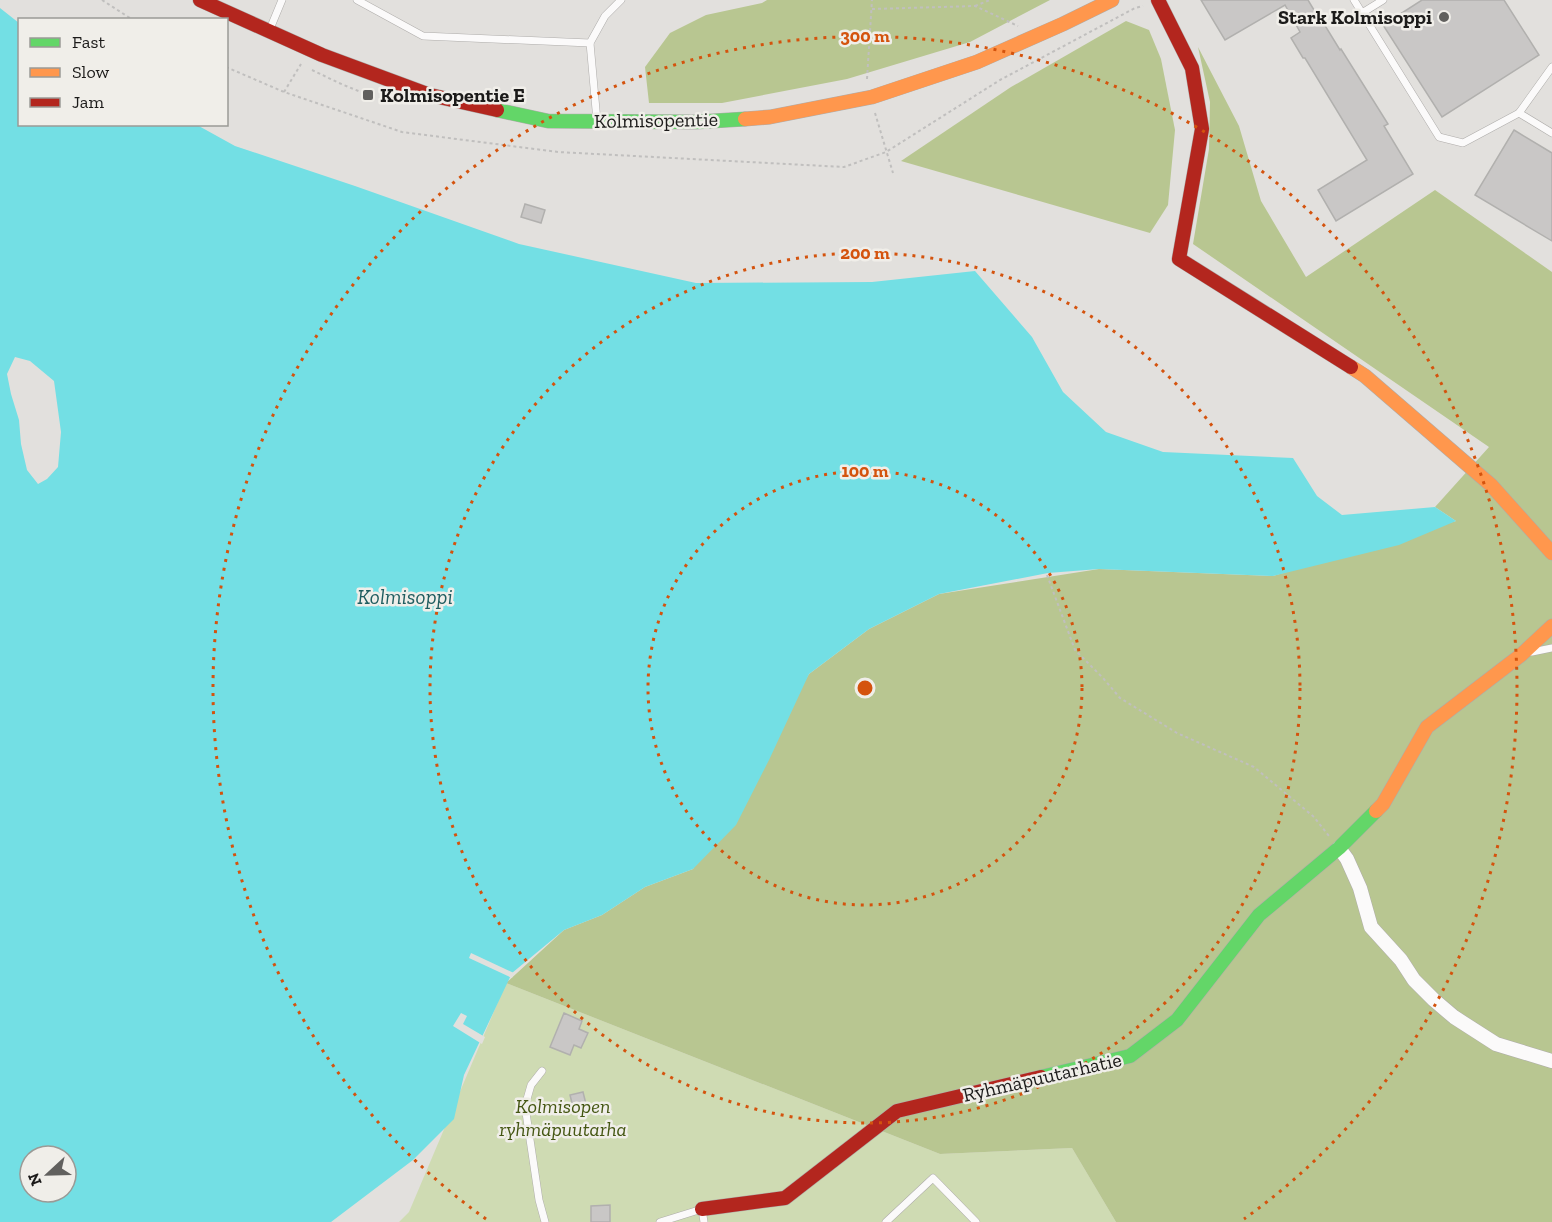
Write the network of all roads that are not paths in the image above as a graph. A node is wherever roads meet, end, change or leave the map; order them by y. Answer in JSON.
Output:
{"nodes":[{"id":1,"x":200,"y":0,"type":"edge"},
{"id":2,"x":282,"y":0,"type":"edge"},
{"id":3,"x":357,"y":0,"type":"edge"},
{"id":4,"x":621,"y":0,"type":"edge"},
{"id":5,"x":1112,"y":0,"type":"edge"},
{"id":6,"x":1158,"y":0,"type":"edge"},
{"id":7,"x":1354,"y":0,"type":"edge"},
{"id":8,"x":1383,"y":0,"type":"edge"},
{"id":9,"x":1362,"y":13,"type":"junction"},
{"id":10,"x":269,"y":31,"type":"junction"},
{"id":11,"x":590,"y":43,"type":"junction"},
{"id":12,"x":1552,"y":67,"type":"edge"},
{"id":13,"x":1519,"y":113,"type":"junction"},
{"id":14,"x":597,"y":121,"type":"junction"},
{"id":15,"x":1552,"y":133,"type":"edge"},
{"id":16,"x":1552,"y":553,"type":"edge"},
{"id":17,"x":1552,"y":626,"type":"edge"},
{"id":18,"x":1552,"y":648,"type":"edge"},
{"id":19,"x":1521,"y":655,"type":"junction"},
{"id":20,"x":1339,"y":848,"type":"junction"},
{"id":21,"x":1552,"y":1061,"type":"edge"},
{"id":22,"x":542,"y":1071,"type":"dead end"},
{"id":23,"x":703,"y":1216,"type":"edge"},
{"id":24,"x":545,"y":1222,"type":"edge"},
{"id":25,"x":660,"y":1222,"type":"edge"},
{"id":26,"x":886,"y":1222,"type":"edge"},
{"id":27,"x":976,"y":1222,"type":"edge"}],
"edges":[{"from":1,"to":10,"type":"street","name":"Kolmisopentie"},
{"from":2,"to":10,"type":"lane"},
{"from":3,"to":11,"type":"lane"},
{"from":4,"to":11,"type":"lane"},
{"from":5,"to":14,"type":"street","name":"Kolmisopentie"},
{"from":6,"to":16,"type":"street"},
{"from":7,"to":9,"type":"lane"},
{"from":8,"to":9,"type":"lane"},
{"from":9,"to":13,"type":"lane"},
{"from":10,"to":14,"type":"street","name":"Kolmisopentie"},
{"from":11,"to":14,"type":"lane"},
{"from":12,"to":13,"type":"lane"},
{"from":13,"to":15,"type":"lane"},
{"from":17,"to":19,"type":"street","name":"Ryhmäpuutarhatie"},
{"from":18,"to":19,"type":"lane"},
{"from":19,"to":20,"type":"street","name":"Ryhmäpuutarhatie"},
{"from":20,"to":21,"type":"street"},
{"from":20,"to":23,"type":"street","name":"Ryhmäpuutarhatie"},
{"from":22,"to":24,"type":"lane"},
{"from":23,"to":25,"type":"lane"},
{"from":26,"to":27,"type":"lane"}]}
